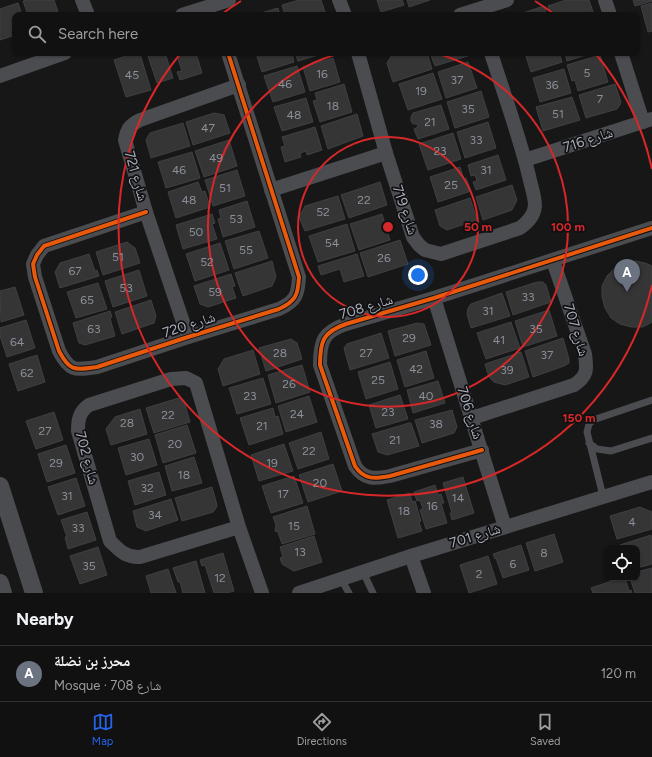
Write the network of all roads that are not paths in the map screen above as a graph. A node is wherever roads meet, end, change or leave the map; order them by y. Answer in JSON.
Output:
{"nodes":[{"id":1,"x":82,"y":0,"type":"edge"},
{"id":2,"x":229,"y":0,"type":"edge"},
{"id":3,"x":339,"y":0,"type":"edge"},
{"id":4,"x":507,"y":0,"type":"edge"},
{"id":5,"x":605,"y":0,"type":"edge"},
{"id":6,"x":214,"y":10,"type":"edge"},
{"id":7,"x":87,"y":12,"type":"edge"},
{"id":8,"x":201,"y":12,"type":"edge"},
{"id":9,"x":344,"y":12,"type":"edge"},
{"id":10,"x":479,"y":12,"type":"edge"},
{"id":11,"x":609,"y":12,"type":"edge"},
{"id":12,"x":57,"y":56,"type":"edge"},
{"id":13,"x":229,"y":56,"type":"edge"},
{"id":14,"x":359,"y":56,"type":"edge"},
{"id":15,"x":492,"y":56,"type":"edge"},
{"id":16,"x":623,"y":56,"type":"edge"},
{"id":17,"x":0,"y":76,"type":"edge"},
{"id":18,"x":239,"y":85,"type":"junction"},
{"id":19,"x":647,"y":121,"type":"edge"},
{"id":20,"x":386,"y":153,"type":"junction"},
{"id":21,"x":525,"y":160,"type":"junction"},
{"id":22,"x":271,"y":190,"type":"junction"},
{"id":23,"x":146,"y":212,"type":"junction"},
{"id":24,"x":652,"y":228,"type":"edge"},
{"id":25,"x":553,"y":261,"type":"junction"},
{"id":26,"x":434,"y":298,"type":"junction"},
{"id":27,"x":188,"y":337,"type":"junction"},
{"id":28,"x":652,"y":400,"type":"edge"},
{"id":29,"x":472,"y":418,"type":"junction"},
{"id":30,"x":652,"y":438,"type":"edge"},
{"id":31,"x":589,"y":443,"type":"junction"},
{"id":32,"x":482,"y":450,"type":"junction"},
{"id":33,"x":652,"y":482,"type":"edge"},
{"id":34,"x":0,"y":486,"type":"edge"},
{"id":35,"x":603,"y":496,"type":"junction"},
{"id":36,"x":239,"y":527,"type":"junction"},
{"id":37,"x":505,"y":527,"type":"junction"},
{"id":38,"x":411,"y":556,"type":"junction"},
{"id":39,"x":363,"y":572,"type":"junction"},
{"id":40,"x":341,"y":579,"type":"junction"},
{"id":41,"x":0,"y":583,"type":"edge"},
{"id":42,"x":3,"y":593,"type":"edge"},
{"id":43,"x":34,"y":593,"type":"edge"},
{"id":44,"x":262,"y":593,"type":"edge"},
{"id":45,"x":299,"y":593,"type":"edge"},
{"id":46,"x":349,"y":593,"type":"edge"},
{"id":47,"x":373,"y":593,"type":"edge"},
{"id":48,"x":424,"y":593,"type":"edge"}],
"edges":[{"from":1,"to":7,"type":"street"},
{"from":2,"to":6,"type":"street"},
{"from":3,"to":9,"type":"street"},
{"from":4,"to":10,"type":"street"},
{"from":5,"to":11,"type":"street"},
{"from":6,"to":8,"type":"street"},
{"from":12,"to":17,"type":"street"},
{"from":13,"to":18,"type":"street","name":"شارع 720"},
{"from":14,"to":20,"type":"street","name":"شارع 719"},
{"from":15,"to":21,"type":"street","name":"شارع 719"},
{"from":16,"to":19,"type":"street"},
{"from":18,"to":22,"type":"street","name":"شارع 720"},
{"from":18,"to":23,"type":"street","name":"شارع 721"},
{"from":19,"to":21,"type":"street","name":"شارع 716"},
{"from":20,"to":21,"type":"street","name":"شارع 719"},
{"from":20,"to":22,"type":"street"},
{"from":22,"to":27,"type":"street","name":"شارع 720"},
{"from":23,"to":27,"type":"street","name":"شارع 721"},
{"from":23,"to":27,"type":"street","name":"شارع 720"},
{"from":24,"to":25,"type":"street","name":"شارع 708"},
{"from":25,"to":26,"type":"street","name":"شارع 708"},
{"from":25,"to":29,"type":"street","name":"شارع 707"},
{"from":26,"to":29,"type":"street","name":"شارع 706"},
{"from":26,"to":32,"type":"street","name":"شارع 708"},
{"from":28,"to":31,"type":"lane"},
{"from":29,"to":32,"type":"street","name":"شارع 706"},
{"from":30,"to":31,"type":"lane"},
{"from":31,"to":35,"type":"lane"},
{"from":32,"to":37,"type":"street","name":"شارع 706"},
{"from":33,"to":35,"type":"street","name":"شارع 701"},
{"from":34,"to":43,"type":"street"},
{"from":35,"to":37,"type":"street","name":"شارع 701"},
{"from":36,"to":36,"type":"street","name":"شارع 702"},
{"from":36,"to":44,"type":"street","name":"شارع 702"},
{"from":37,"to":38,"type":"street","name":"شارع 701"},
{"from":38,"to":39,"type":"street","name":"شارع 701"},
{"from":38,"to":48,"type":"street"},
{"from":39,"to":40,"type":"street","name":"شارع 701"},
{"from":39,"to":47,"type":"lane"},
{"from":40,"to":45,"type":"street","name":"شارع 701"},
{"from":40,"to":46,"type":"lane"},
{"from":41,"to":42,"type":"street"}]}
